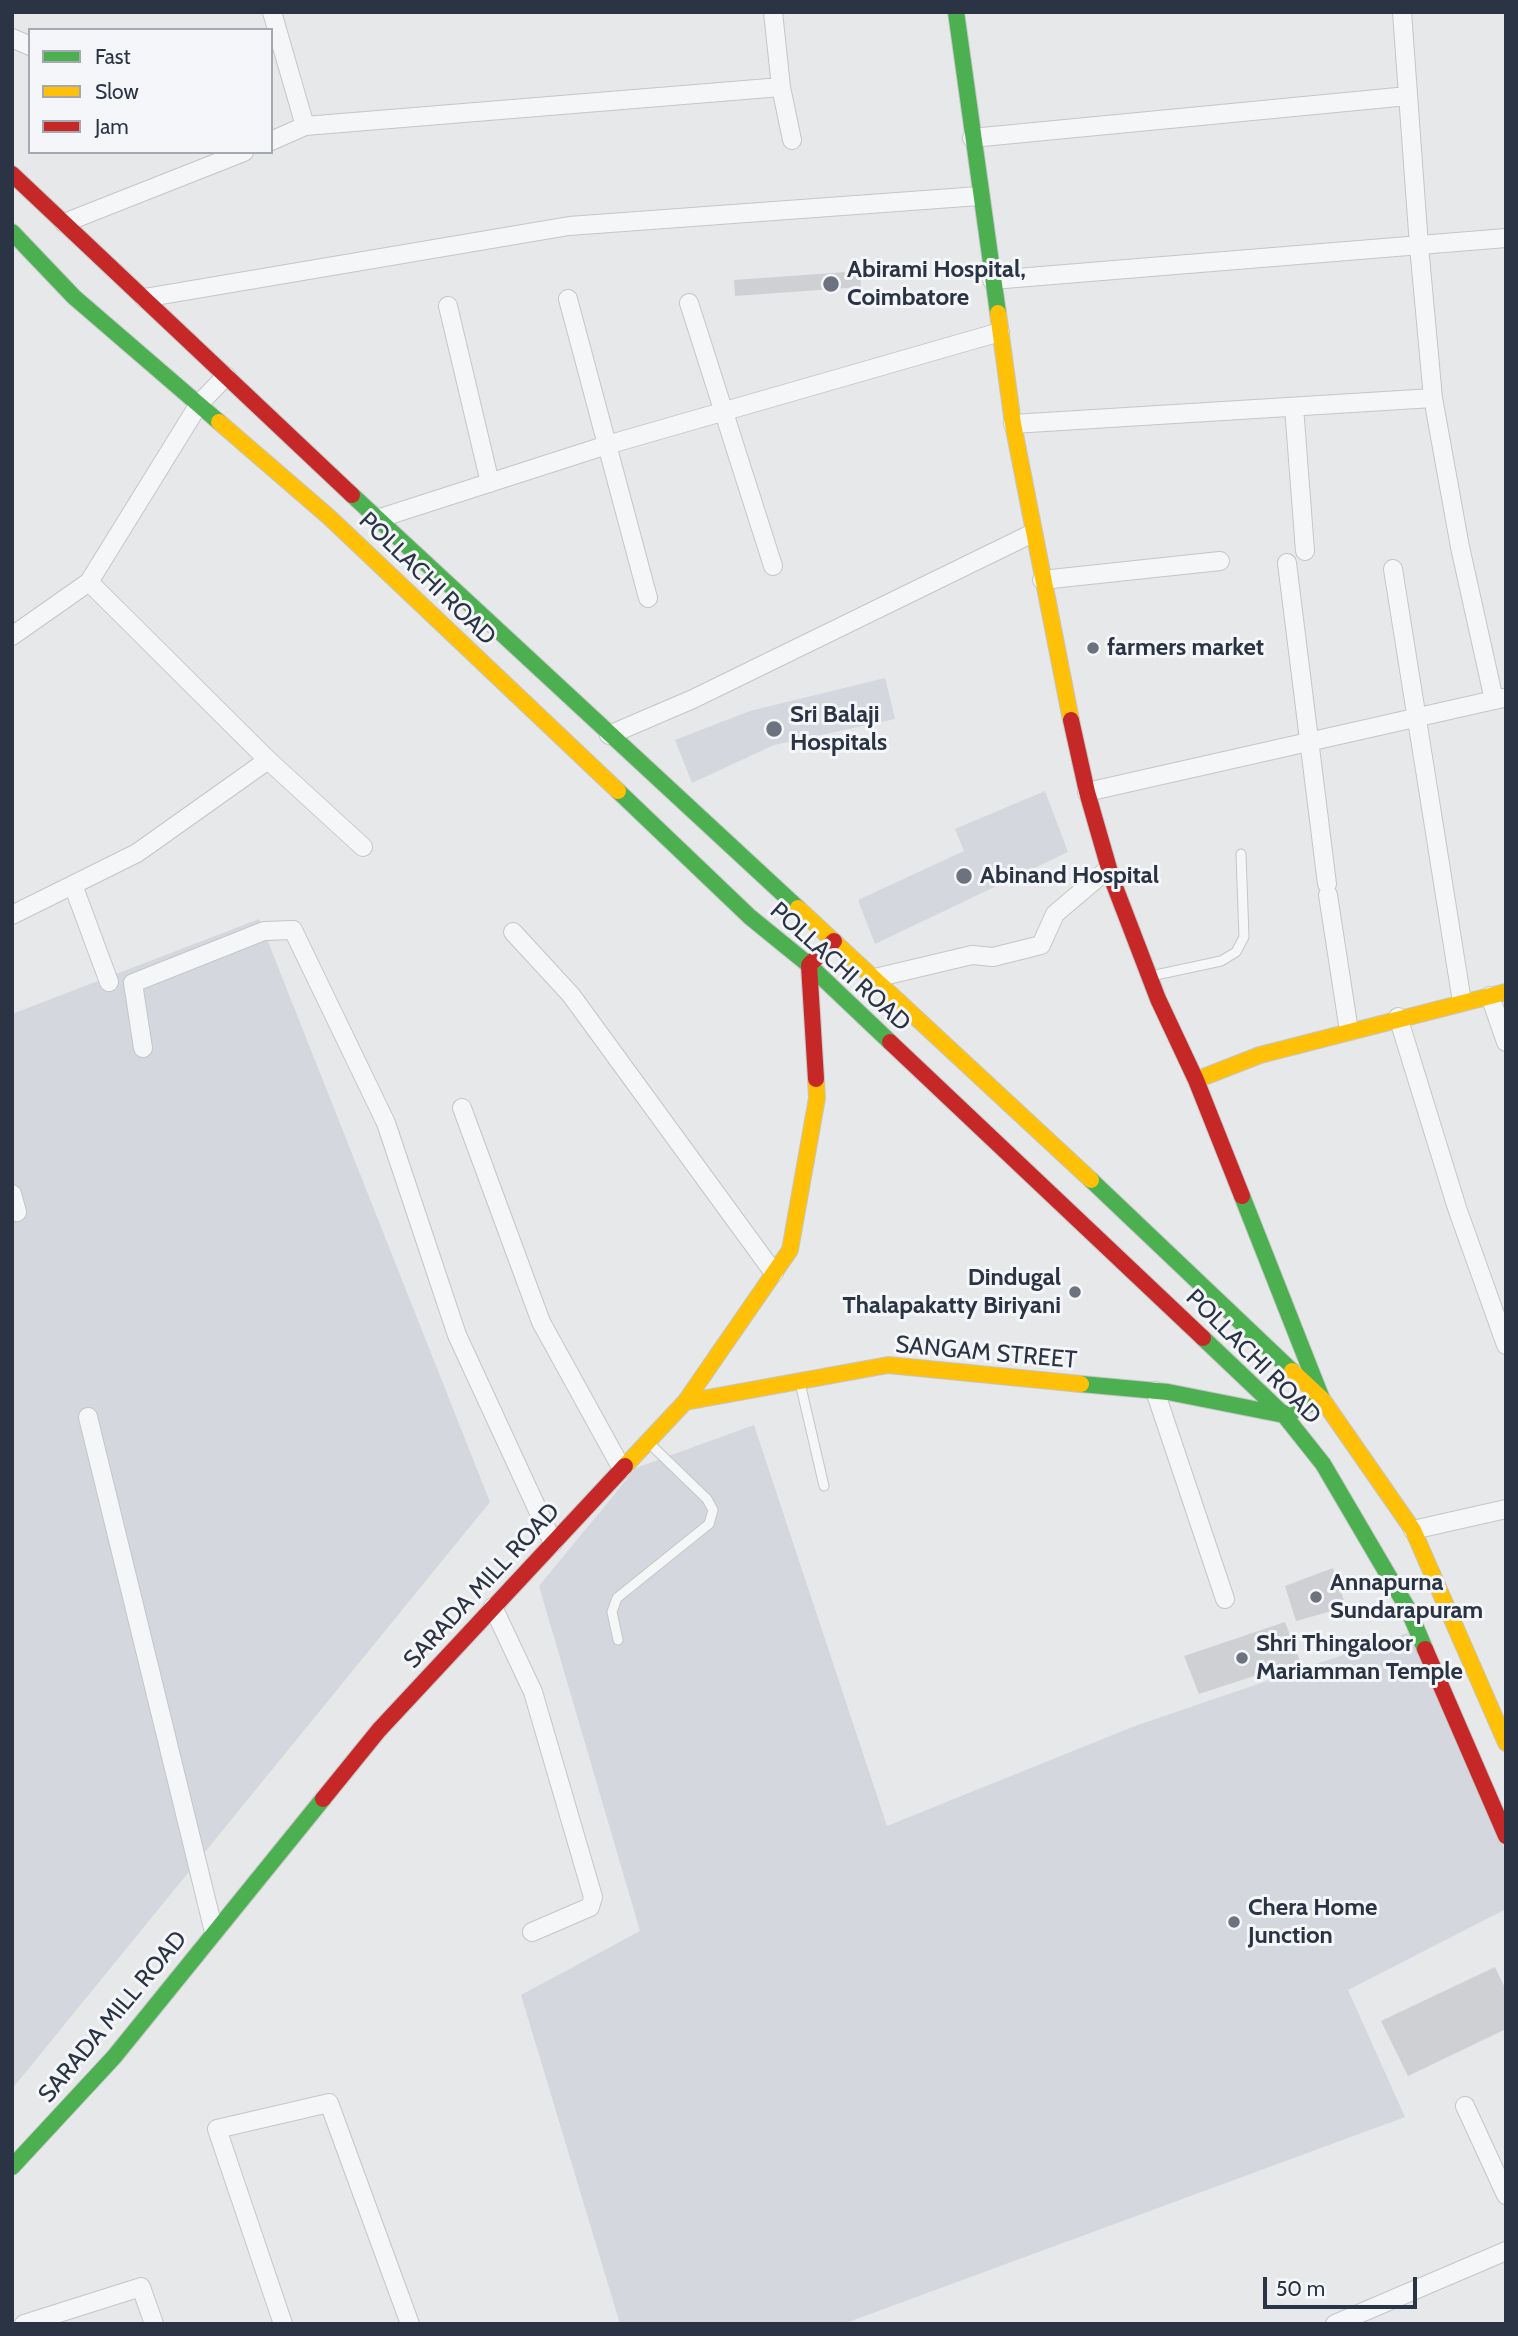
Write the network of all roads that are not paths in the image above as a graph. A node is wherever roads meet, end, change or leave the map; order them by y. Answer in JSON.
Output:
{"nodes":[{"id":1,"x":272,"y":12,"type":"edge"},
{"id":2,"x":773,"y":12,"type":"edge"},
{"id":3,"x":956,"y":12,"type":"edge"},
{"id":4,"x":1402,"y":12,"type":"edge"},
{"id":5,"x":12,"y":37,"type":"edge"},
{"id":6,"x":28,"y":45,"type":"edge"},
{"id":7,"x":781,"y":87,"type":"junction"},
{"id":8,"x":1408,"y":96,"type":"junction"},
{"id":9,"x":305,"y":126,"type":"junction"},
{"id":10,"x":972,"y":138,"type":"junction"},
{"id":11,"x":273,"y":140,"type":"edge"},
{"id":12,"x":792,"y":140,"type":"dead end"},
{"id":13,"x":238,"y":154,"type":"edge"},
{"id":14,"x":12,"y":174,"type":"edge"},
{"id":15,"x":979,"y":196,"type":"junction"},
{"id":16,"x":64,"y":223,"type":"junction"},
{"id":17,"x":12,"y":232,"type":"edge"},
{"id":18,"x":1506,"y":238,"type":"edge"},
{"id":19,"x":1419,"y":246,"type":"junction"},
{"id":20,"x":992,"y":280,"type":"junction"},
{"id":21,"x":144,"y":298,"type":"junction"},
{"id":22,"x":568,"y":299,"type":"dead end"},
{"id":23,"x":689,"y":303,"type":"dead end"},
{"id":24,"x":447,"y":306,"type":"dead end"},
{"id":25,"x":1000,"y":332,"type":"junction"},
{"id":26,"x":226,"y":376,"type":"junction"},
{"id":27,"x":1433,"y":398,"type":"junction"},
{"id":28,"x":199,"y":404,"type":"junction"},
{"id":29,"x":1294,"y":407,"type":"junction"},
{"id":30,"x":724,"y":412,"type":"junction"},
{"id":31,"x":1013,"y":424,"type":"junction"},
{"id":32,"x":607,"y":445,"type":"junction"},
{"id":33,"x":490,"y":484,"type":"junction"},
{"id":34,"x":377,"y":519,"type":"junction"},
{"id":35,"x":1034,"y":533,"type":"junction"},
{"id":36,"x":1305,"y":551,"type":"dead end"},
{"id":37,"x":1220,"y":561,"type":"dead end"},
{"id":38,"x":1287,"y":563,"type":"dead end"},
{"id":39,"x":773,"y":566,"type":"dead end"},
{"id":40,"x":1393,"y":569,"type":"dead end"},
{"id":41,"x":1042,"y":580,"type":"junction"},
{"id":42,"x":89,"y":582,"type":"junction"},
{"id":43,"x":648,"y":598,"type":"dead end"},
{"id":44,"x":12,"y":636,"type":"edge"},
{"id":45,"x":1500,"y":699,"type":"edge"},
{"id":46,"x":1419,"y":718,"type":"junction"},
{"id":47,"x":609,"y":735,"type":"junction"},
{"id":48,"x":1310,"y":742,"type":"junction"},
{"id":49,"x":268,"y":760,"type":"junction"},
{"id":50,"x":1087,"y":792,"type":"junction"},
{"id":51,"x":363,"y":847,"type":"dead end"},
{"id":52,"x":1241,"y":854,"type":"dead end"},
{"id":53,"x":1108,"y":869,"type":"junction"},
{"id":54,"x":73,"y":885,"type":"junction"},
{"id":55,"x":12,"y":915,"type":"edge"},
{"id":56,"x":513,"y":932,"type":"dead end"},
{"id":57,"x":834,"y":941,"type":"junction"},
{"id":58,"x":809,"y":965,"type":"junction"},
{"id":59,"x":1149,"y":977,"type":"junction"},
{"id":60,"x":875,"y":978,"type":"junction"},
{"id":61,"x":109,"y":982,"type":"dead end"},
{"id":62,"x":1498,"y":994,"type":"edge"},
{"id":63,"x":1462,"y":1002,"type":"junction"},
{"id":64,"x":1398,"y":1017,"type":"junction"},
{"id":65,"x":1349,"y":1031,"type":"junction"},
{"id":66,"x":1506,"y":1042,"type":"edge"},
{"id":67,"x":144,"y":1048,"type":"dead end"},
{"id":68,"x":1196,"y":1080,"type":"junction"},
{"id":69,"x":462,"y":1108,"type":"dead end"},
{"id":70,"x":12,"y":1194,"type":"edge"},
{"id":71,"x":17,"y":1213,"type":"dead end"},
{"id":72,"x":774,"y":1273,"type":"junction"},
{"id":73,"x":1506,"y":1346,"type":"edge"},
{"id":74,"x":799,"y":1381,"type":"junction"},
{"id":75,"x":1155,"y":1391,"type":"junction"},
{"id":76,"x":1322,"y":1399,"type":"junction"},
{"id":77,"x":685,"y":1402,"type":"junction"},
{"id":78,"x":1284,"y":1415,"type":"junction"},
{"id":79,"x":88,"y":1417,"type":"dead end"},
{"id":80,"x":648,"y":1442,"type":"junction"},
{"id":81,"x":622,"y":1469,"type":"junction"},
{"id":82,"x":824,"y":1486,"type":"dead end"},
{"id":83,"x":1506,"y":1509,"type":"edge"},
{"id":84,"x":1413,"y":1530,"type":"junction"},
{"id":85,"x":553,"y":1543,"type":"junction"},
{"id":86,"x":1225,"y":1599,"type":"dead end"},
{"id":87,"x":493,"y":1607,"type":"junction"},
{"id":88,"x":618,"y":1640,"type":"dead end"},
{"id":89,"x":1506,"y":1743,"type":"edge"},
{"id":90,"x":1506,"y":1836,"type":"edge"},
{"id":91,"x":214,"y":1932,"type":"junction"},
{"id":92,"x":532,"y":1932,"type":"dead end"},
{"id":93,"x":1465,"y":2106,"type":"dead end"},
{"id":94,"x":12,"y":2167,"type":"edge"},
{"id":95,"x":1506,"y":2196,"type":"edge"},
{"id":96,"x":1506,"y":2251,"type":"edge"},
{"id":97,"x":24,"y":2324,"type":"edge"},
{"id":98,"x":154,"y":2324,"type":"edge"},
{"id":99,"x":283,"y":2324,"type":"edge"},
{"id":100,"x":410,"y":2324,"type":"edge"},
{"id":101,"x":1335,"y":2324,"type":"edge"}],
"edges":[{"from":1,"to":9,"type":"street"},
{"from":2,"to":7,"type":"street"},
{"from":3,"to":10,"type":"main road"},
{"from":4,"to":8,"type":"street"},
{"from":5,"to":6,"type":"street"},
{"from":7,"to":9,"type":"street"},
{"from":7,"to":12,"type":"street"},
{"from":8,"to":10,"type":"street"},
{"from":8,"to":19,"type":"street"},
{"from":9,"to":11,"type":"street"},
{"from":10,"to":15,"type":"main road"},
{"from":13,"to":16,"type":"street"},
{"from":14,"to":16,"type":"main road"},
{"from":15,"to":20,"type":"main road"},
{"from":15,"to":21,"type":"street"},
{"from":16,"to":21,"type":"main road"},
{"from":17,"to":28,"type":"main road","name":"POLLACHI ROAD"},
{"from":18,"to":19,"type":"street"},
{"from":19,"to":20,"type":"street"},
{"from":19,"to":27,"type":"street"},
{"from":20,"to":25,"type":"main road"},
{"from":21,"to":26,"type":"main road"},
{"from":22,"to":32,"type":"street"},
{"from":23,"to":30,"type":"street"},
{"from":24,"to":33,"type":"street"},
{"from":25,"to":30,"type":"street"},
{"from":25,"to":31,"type":"main road"},
{"from":26,"to":28,"type":"street"},
{"from":26,"to":34,"type":"main road"},
{"from":27,"to":29,"type":"street"},
{"from":27,"to":45,"type":"street"},
{"from":28,"to":42,"type":"street"},
{"from":28,"to":58,"type":"main road","name":"POLLACHI ROAD"},
{"from":29,"to":31,"type":"street"},
{"from":29,"to":36,"type":"street"},
{"from":30,"to":32,"type":"street"},
{"from":30,"to":39,"type":"street"},
{"from":31,"to":35,"type":"main road"},
{"from":32,"to":33,"type":"street"},
{"from":32,"to":43,"type":"street"},
{"from":33,"to":34,"type":"street"},
{"from":34,"to":47,"type":"main road"},
{"from":35,"to":41,"type":"main road"},
{"from":35,"to":47,"type":"street"},
{"from":37,"to":41,"type":"street"},
{"from":38,"to":48,"type":"street"},
{"from":40,"to":46,"type":"street"},
{"from":41,"to":50,"type":"main road"},
{"from":42,"to":44,"type":"street"},
{"from":42,"to":49,"type":"street"},
{"from":45,"to":46,"type":"street"},
{"from":46,"to":48,"type":"street"},
{"from":46,"to":63,"type":"street"},
{"from":47,"to":57,"type":"main road"},
{"from":48,"to":50,"type":"street"},
{"from":48,"to":65,"type":"street"},
{"from":49,"to":51,"type":"street"},
{"from":49,"to":54,"type":"street"},
{"from":50,"to":53,"type":"main road"},
{"from":52,"to":59,"type":"lane"},
{"from":53,"to":59,"type":"main road"},
{"from":53,"to":60,"type":"street"},
{"from":54,"to":55,"type":"street"},
{"from":54,"to":61,"type":"street"},
{"from":56,"to":72,"type":"street"},
{"from":57,"to":58,"type":"main road"},
{"from":57,"to":60,"type":"main road"},
{"from":58,"to":72,"type":"main road","name":"SARADA MILL ROAD"},
{"from":58,"to":78,"type":"main road","name":"POLLACHI ROAD"},
{"from":59,"to":68,"type":"main road"},
{"from":60,"to":76,"type":"main road"},
{"from":62,"to":63,"type":"main road"},
{"from":62,"to":66,"type":"street"},
{"from":63,"to":64,"type":"main road"},
{"from":64,"to":65,"type":"main road"},
{"from":64,"to":73,"type":"street"},
{"from":65,"to":68,"type":"main road"},
{"from":67,"to":85,"type":"street"},
{"from":68,"to":76,"type":"main road"},
{"from":69,"to":81,"type":"street"},
{"from":70,"to":71,"type":"street"},
{"from":72,"to":77,"type":"main road","name":"SARADA MILL ROAD"},
{"from":74,"to":75,"type":"main road","name":"SANGAM STREET"},
{"from":74,"to":77,"type":"main road","name":"SANGAM STREET"},
{"from":74,"to":82,"type":"lane"},
{"from":75,"to":78,"type":"main road","name":"SANGAM STREET"},
{"from":75,"to":86,"type":"street"},
{"from":76,"to":78,"type":"main road"},
{"from":76,"to":84,"type":"main road"},
{"from":77,"to":80,"type":"main road","name":"SARADA MILL ROAD"},
{"from":78,"to":90,"type":"main road","name":"POLLACHI ROAD"},
{"from":79,"to":91,"type":"street"},
{"from":80,"to":81,"type":"main road","name":"SARADA MILL ROAD"},
{"from":80,"to":88,"type":"lane"},
{"from":81,"to":85,"type":"main road","name":"SARADA MILL ROAD"},
{"from":83,"to":84,"type":"street"},
{"from":84,"to":89,"type":"main road"},
{"from":85,"to":87,"type":"main road","name":"SARADA MILL ROAD"},
{"from":87,"to":91,"type":"main road","name":"SARADA MILL ROAD"},
{"from":87,"to":92,"type":"street"},
{"from":91,"to":94,"type":"main road","name":"SARADA MILL ROAD"},
{"from":93,"to":95,"type":"street"},
{"from":96,"to":101,"type":"street"},
{"from":97,"to":98,"type":"street"},
{"from":99,"to":100,"type":"street"}]}
